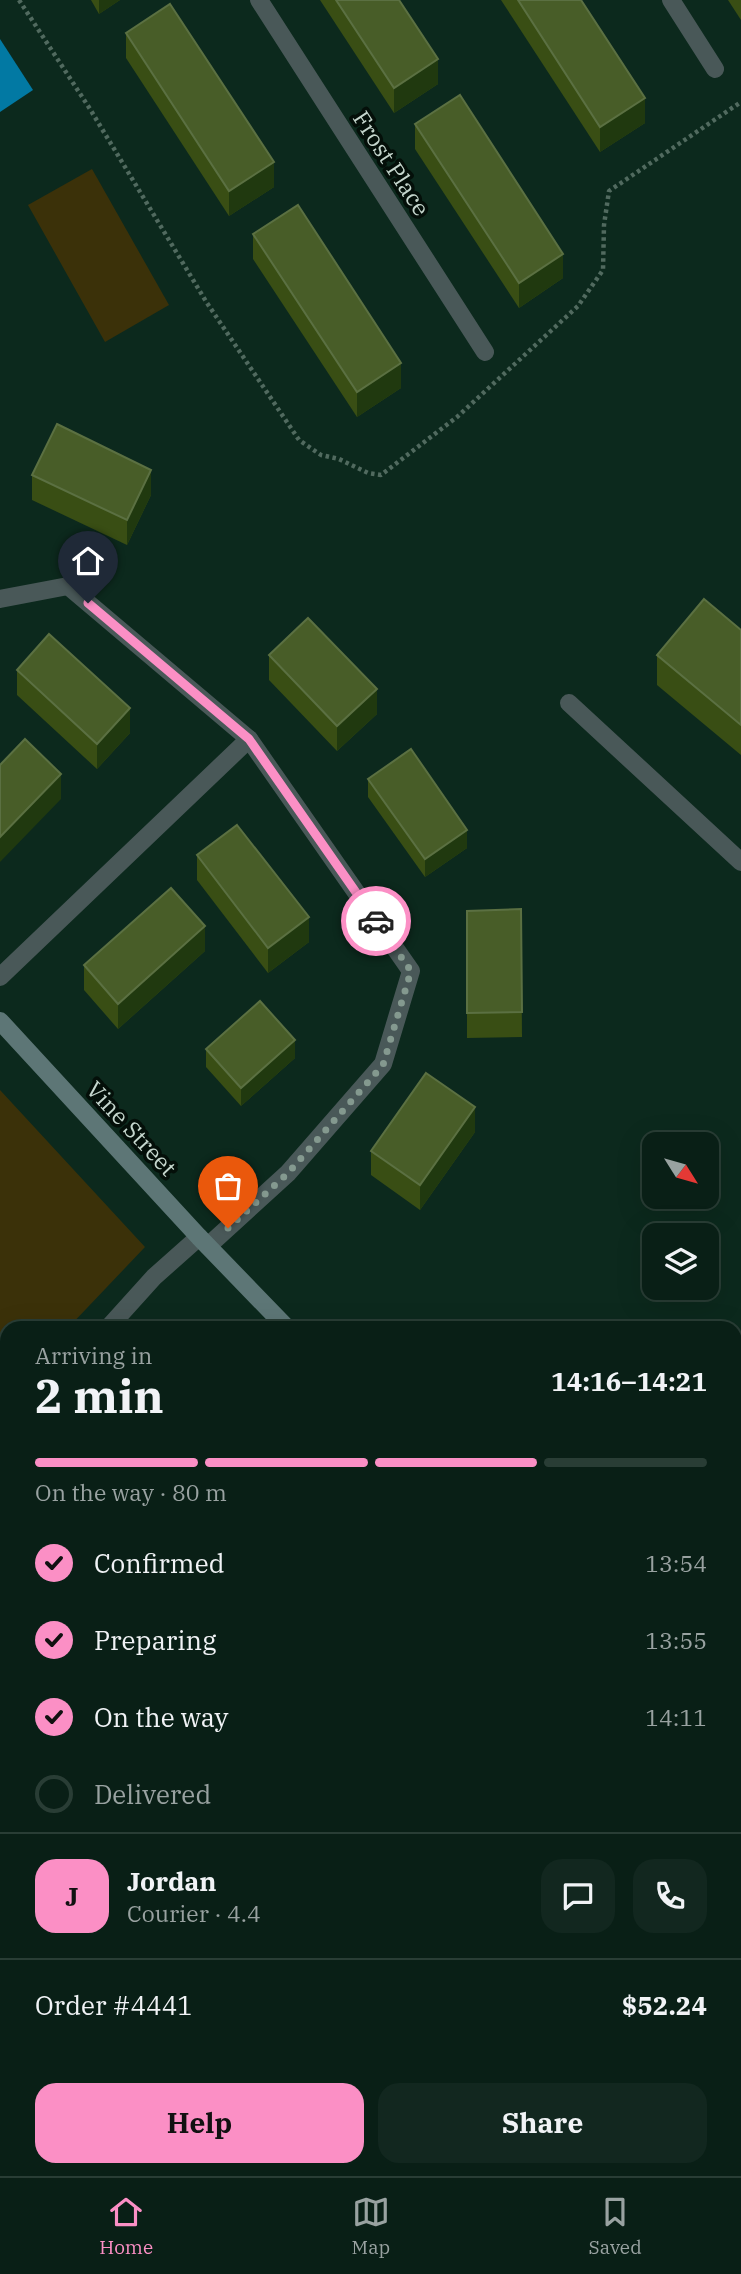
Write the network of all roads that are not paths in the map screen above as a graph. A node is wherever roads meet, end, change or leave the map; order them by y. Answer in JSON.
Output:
{"nodes":[{"id":1,"x":259,"y":0,"type":"edge"},
{"id":2,"x":671,"y":0,"type":"edge"},
{"id":3,"x":715,"y":69,"type":"dead end"},
{"id":4,"x":485,"y":352,"type":"dead end"},
{"id":5,"x":0,"y":599,"type":"edge"},
{"id":6,"x":569,"y":704,"type":"dead end"},
{"id":7,"x":249,"y":739,"type":"junction"},
{"id":8,"x":741,"y":862,"type":"edge"},
{"id":9,"x":0,"y":977,"type":"edge"},
{"id":10,"x":0,"y":1021,"type":"edge"},
{"id":11,"x":204,"y":1242,"type":"junction"},
{"id":12,"x":114,"y":1321,"type":"edge"},
{"id":13,"x":280,"y":1321,"type":"edge"}],
"edges":[{"from":1,"to":4,"type":"street","name":"Frost Place"},
{"from":2,"to":3,"type":"street"},
{"from":5,"to":7,"type":"street"},
{"from":6,"to":8,"type":"street"},
{"from":7,"to":9,"type":"street"},
{"from":7,"to":11,"type":"street"},
{"from":10,"to":11,"type":"main road","name":"Vine Street"},
{"from":11,"to":12,"type":"street"},
{"from":11,"to":13,"type":"main road","name":"Vine Street"}]}
